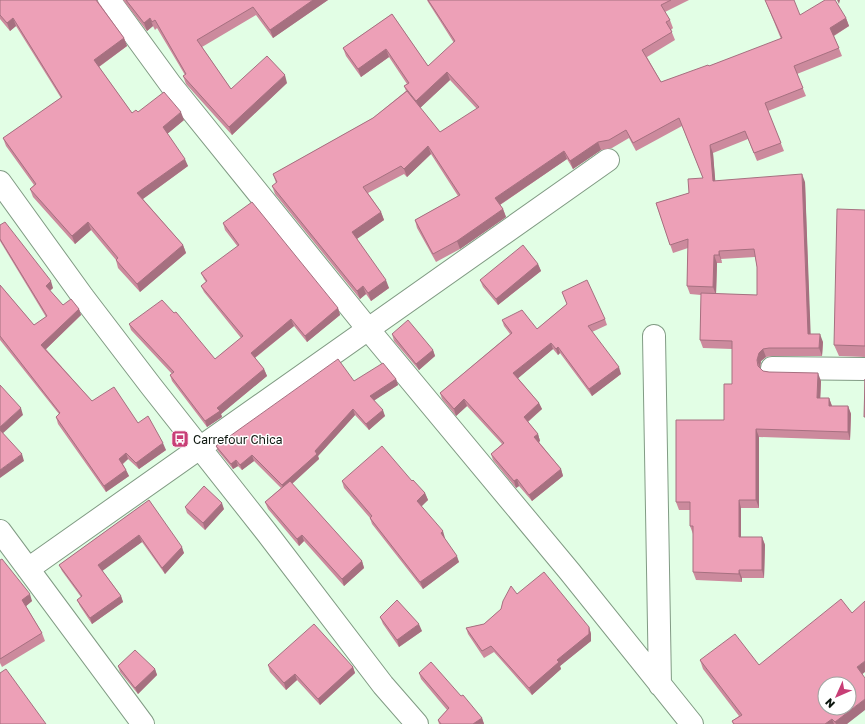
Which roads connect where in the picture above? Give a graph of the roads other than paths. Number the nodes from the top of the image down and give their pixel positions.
1 (109, 0) edge
2 (608, 160) dead end
3 (0, 182) edge
4 (368, 328) junction
5 (654, 336) dead end
6 (772, 368) dead end
7 (865, 369) edge
8 (199, 448) junction
9 (0, 531) edge
10 (28, 569) junction
11 (660, 684) junction
12 (143, 724) edge
13 (417, 724) edge
14 (692, 724) edge

1 - 4 street
2 - 4 street
3 - 8 street
4 - 8 street
4 - 11 street
5 - 11 street
6 - 7 street
8 - 10 street
8 - 13 street
9 - 10 street
10 - 12 street
11 - 14 street

